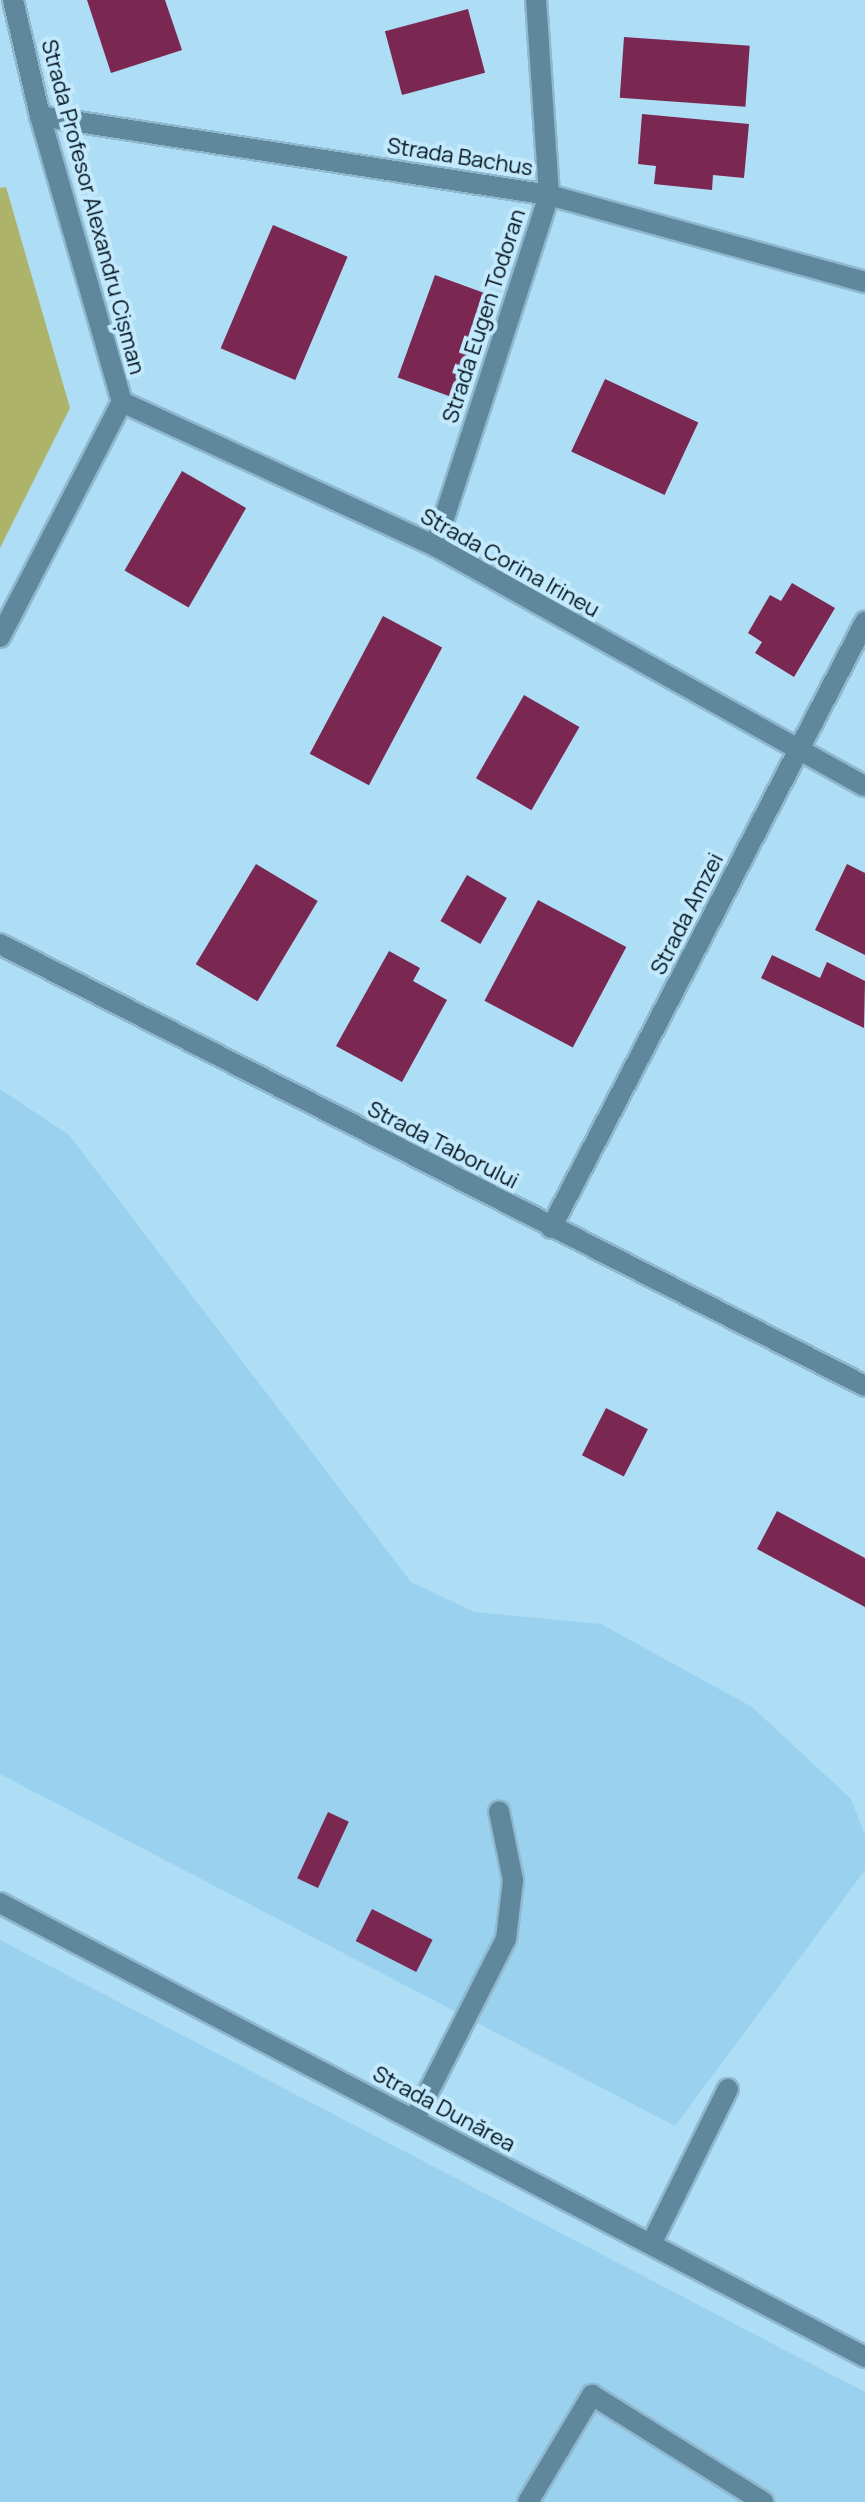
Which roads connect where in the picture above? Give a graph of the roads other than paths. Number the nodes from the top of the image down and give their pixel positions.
1 (13, 0) edge
2 (536, 0) edge
3 (40, 116) junction
4 (549, 195) junction
5 (865, 282) edge
6 (122, 402) junction
7 (435, 546) junction
8 (865, 622) edge
9 (0, 637) edge
10 (799, 752) junction
11 (865, 786) edge
12 (0, 944) edge
13 (551, 1228) junction
14 (865, 1386) edge
15 (499, 1811) dead end
16 (0, 1903) edge
17 (728, 2089) dead end
18 (414, 2120) junction
19 (651, 2244) junction
20 (865, 2357) edge
21 (528, 2502) edge
22 (763, 2502) edge

1 - 3 street, Strada Profesor Alexandru Cișman
2 - 4 street, Strada Eugen Todoran
3 - 4 street, Strada Bachus
3 - 6 street, Strada Profesor Alexandru Cișman
4 - 5 street, Strada Bachus
4 - 7 street, Strada Eugen Todoran
6 - 7 street, Strada Corina Irineu
6 - 9 street, Strada Profesor Alexandru Cișman
7 - 10 street, Strada Corina Irineu
8 - 10 street, Strada Amzei
10 - 11 street, Strada Corina Irineu
10 - 13 street, Strada Amzei
12 - 13 street, Strada Taborului
13 - 14 street, Strada Taborului
15 - 18 street
16 - 18 street, Strada Dunărea
17 - 19 street
18 - 19 street, Strada Dunărea
19 - 20 street, Strada Dunărea
21 - 22 street

